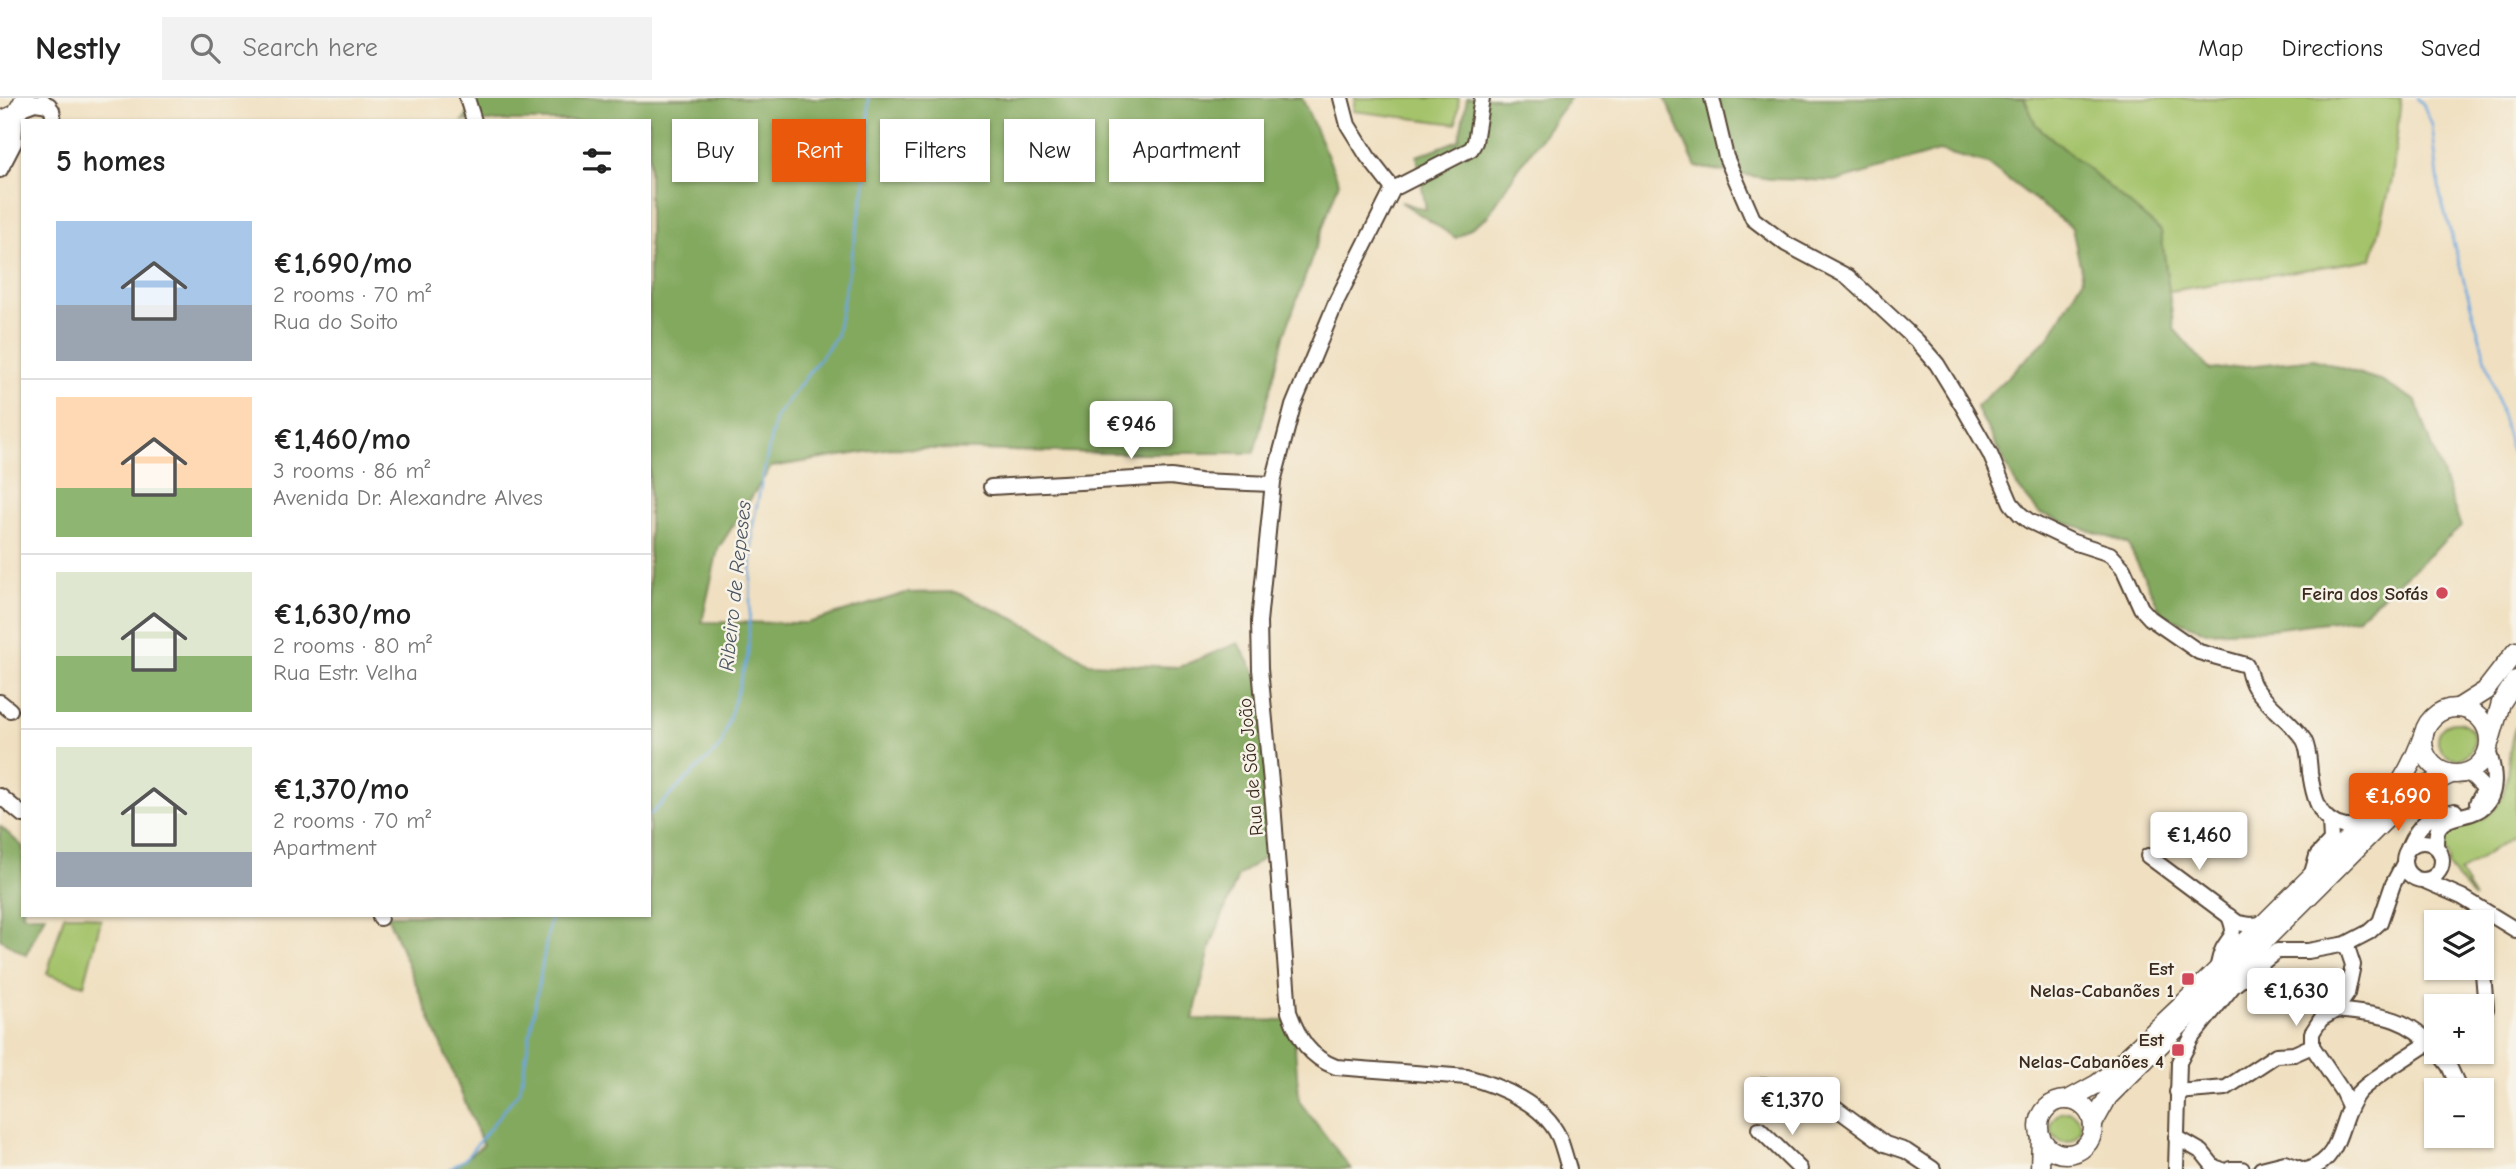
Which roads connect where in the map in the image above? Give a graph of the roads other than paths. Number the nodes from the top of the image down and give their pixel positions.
1 (467, 98) edge
2 (1341, 98) edge
3 (1482, 98) edge
4 (1712, 98) edge
5 (44, 102) edge
6 (12, 113) edge
7 (53, 119) edge
8 (473, 119) edge
9 (3, 166) edge
10 (1393, 188) junction
11 (1272, 484) junction
12 (991, 487) dead end
13 (2516, 651) edge
14 (2516, 680) edge
15 (2458, 708) junction
16 (2424, 733) junction
17 (2489, 746) junction
18 (2460, 773) junction
19 (0, 796) edge
20 (21, 813) edge
21 (2330, 821) junction
22 (2360, 827) junction
23 (2435, 846) junction
24 (2408, 848) junction
25 (2148, 856) dead end
26 (2442, 864) junction
27 (2403, 865) junction
28 (2311, 876) junction
29 (2423, 880) junction
30 (2462, 897) junction
31 (2474, 910) edge
32 (2229, 916) junction
33 (2494, 921) edge
34 (2270, 926) junction
35 (2516, 930) edge
36 (2346, 944) junction
37 (2256, 950) junction
38 (2277, 951) junction
39 (2217, 970) junction
40 (2336, 1010) junction
41 (2424, 1039) edge
42 (2312, 1046) junction
43 (2424, 1054) edge
44 (2449, 1066) edge
45 (2454, 1078) edge
46 (1764, 1085) dead end
47 (2177, 1092) junction
48 (2068, 1100) junction
49 (2348, 1107) junction
50 (2093, 1124) junction
51 (1759, 1129) dead end
52 (2176, 1137) junction
53 (2041, 1138) junction
54 (2077, 1152) junction
55 (1569, 1169) edge
56 (1800, 1169) edge
57 (1933, 1169) edge
58 (2040, 1169) edge
59 (2066, 1169) edge
60 (2176, 1169) edge
61 (2220, 1169) edge
62 (2230, 1169) edge
63 (2242, 1169) edge
64 (2261, 1169) edge
65 (2301, 1169) edge
66 (2309, 1169) edge

1 - 8 street
2 - 10 street
3 - 10 street
4 - 21 street
5 - 6 street
5 - 7 street
6 - 9 street
10 - 11 street, Rua de São João
11 - 12 street
11 - 55 street, Rua de São João
13 - 15 main road
14 - 17 main road
15 - 16 main road
15 - 17 main road
16 - 18 main road
16 - 22 main road
17 - 18 main road
17 - 23 street
18 - 24 street
18 - 34 main road
19 - 20 street
21 - 22 street
21 - 28 street
22 - 28 main road
23 - 24 street
23 - 26 street
24 - 27 street
25 - 32 street
26 - 29 street
26 - 30 street
27 - 29 street
27 - 36 street
28 - 34 main road
29 - 30 street
30 - 31 street
32 - 34 street
32 - 39 street
33 - 35 street
34 - 37 main road
34 - 38 street
34 - 39 main road
36 - 38 street
36 - 40 street
37 - 38 street
37 - 50 main road
38 - 47 street
39 - 48 main road
40 - 41 street
40 - 42 street
42 - 47 street
42 - 49 street
43 - 49 street
44 - 45 street
46 - 57 street
47 - 52 street
48 - 50 main road
48 - 53 main road
49 - 66 street
50 - 54 main road
51 - 56 street
52 - 60 street
52 - 61 street
53 - 54 main road
53 - 58 main road
54 - 59 main road
62 - 63 street
64 - 65 street

